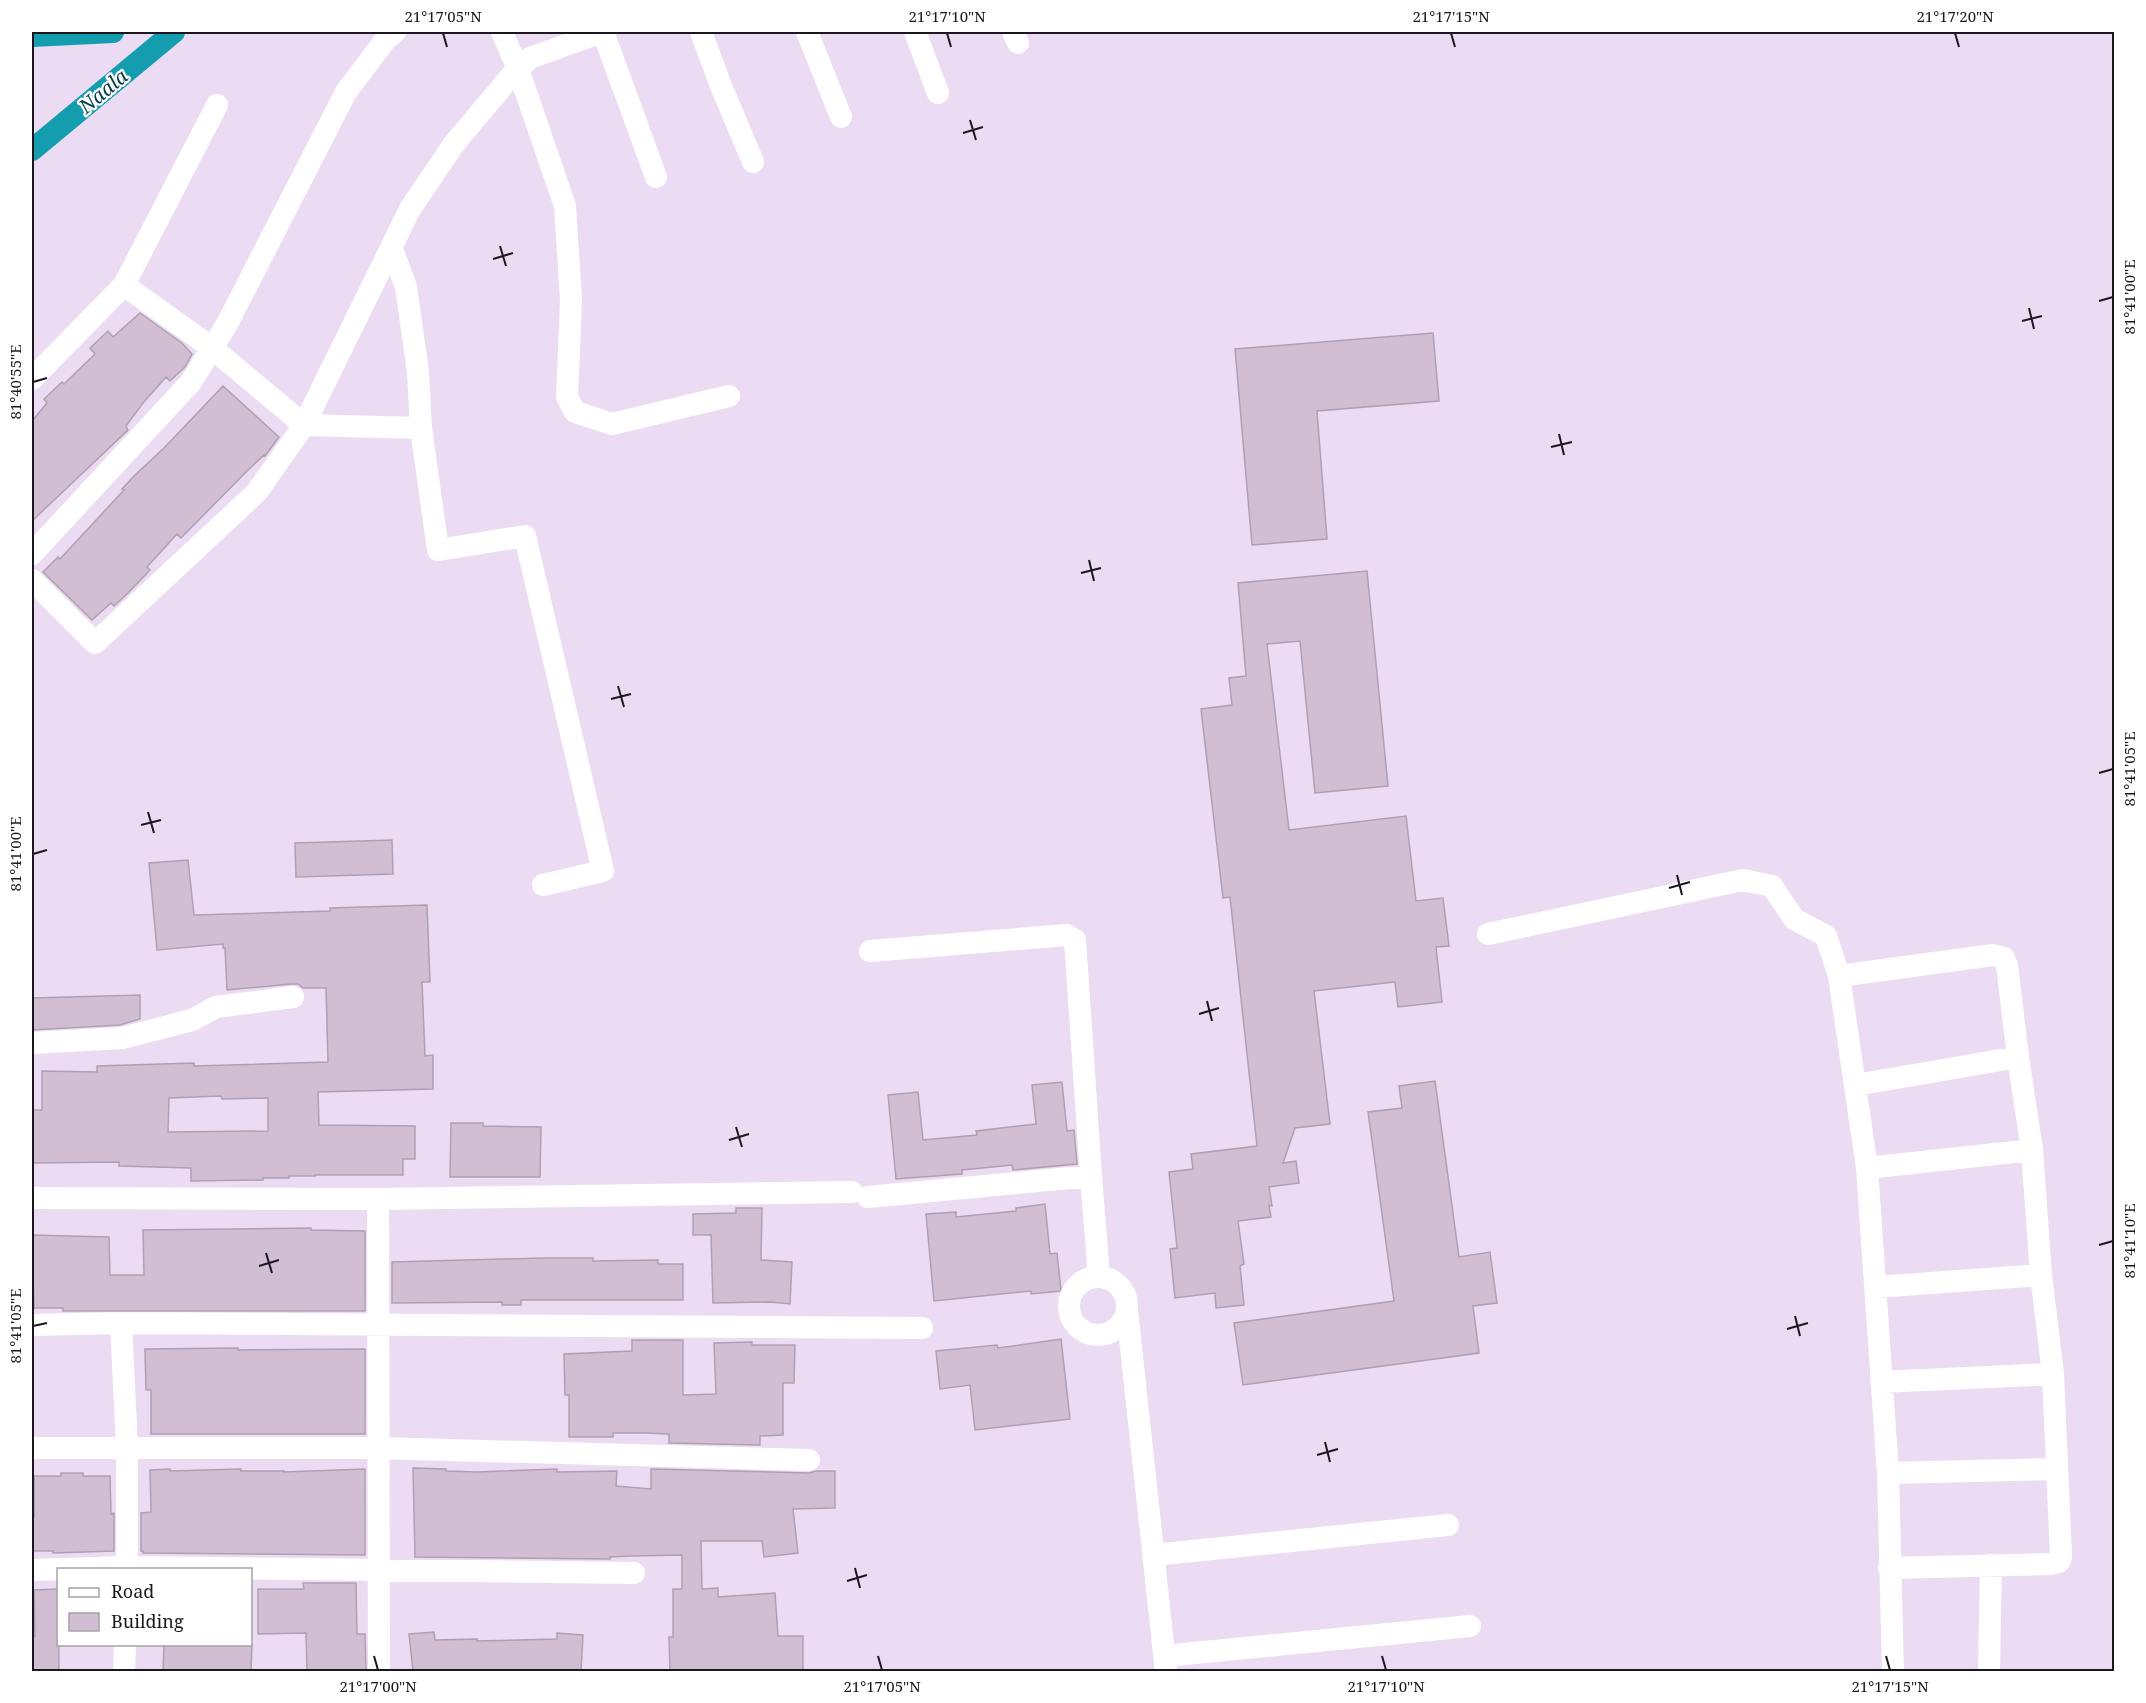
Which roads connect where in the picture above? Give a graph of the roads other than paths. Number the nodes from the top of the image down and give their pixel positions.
1 (395, 32) edge
2 (502, 32) edge
3 (603, 32) edge
4 (701, 32) edge
5 (807, 32) edge
6 (915, 32) edge
7 (518, 69) junction
8 (938, 93) dead end
9 (217, 105) dead end
10 (841, 117) dead end
11 (753, 162) dead end
12 (656, 177) dead end
13 (392, 249) junction
14 (124, 285) junction
15 (212, 348) junction
16 (32, 379) edge
17 (729, 396) dead end
18 (304, 425) junction
19 (421, 428) junction
20 (34, 545) edge
21 (32, 580) edge
22 (543, 885) dead end
23 (1488, 934) dead end
24 (870, 951) dead end
25 (1839, 976) junction
26 (293, 998) dead end
27 (32, 1043) edge
28 (2018, 1057) junction
29 (1856, 1085) junction
30 (2032, 1150) junction
31 (1867, 1168) junction
32 (1091, 1176) junction
33 (32, 1198) edge
34 (378, 1199) junction
35 (2041, 1275) junction
36 (1099, 1277) junction
37 (1876, 1287) junction
38 (1127, 1310) junction
39 (122, 1323) junction
40 (32, 1325) edge
41 (379, 1325) junction
42 (922, 1328) dead end
43 (2053, 1374) junction
44 (1881, 1382) junction
45 (127, 1447) junction
46 (32, 1448) edge
47 (379, 1448) junction
48 (809, 1460) dead end
49 (2057, 1469) junction
50 (1888, 1473) junction
51 (1448, 1525) dead end
52 (1153, 1555) junction
53 (1991, 1565) junction
54 (127, 1568) edge
55 (1889, 1568) junction
56 (32, 1569) edge
57 (57, 1569) edge
58 (252, 1569) edge
59 (378, 1570) junction
60 (634, 1574) dead end
61 (1470, 1626) dead end
62 (125, 1646) edge
63 (1165, 1664) edge
64 (124, 1671) edge
65 (379, 1671) edge
66 (1893, 1671) edge
67 (1989, 1671) edge

1 - 15 street
2 - 7 street
3 - 7 street
3 - 12 street
4 - 11 street
5 - 10 street
6 - 8 street
7 - 13 street
7 - 17 street
9 - 14 street
13 - 18 street
13 - 19 street
14 - 15 street
14 - 16 street
15 - 18 street
15 - 20 street
18 - 19 street
18 - 21 street
19 - 22 street
23 - 25 street
24 - 32 street
25 - 28 street
25 - 29 street
26 - 27 street
28 - 29 street
28 - 30 street
29 - 31 street
30 - 31 street
30 - 35 street
31 - 37 street
32 - 34 street
32 - 36 street
33 - 34 street
34 - 41 street
35 - 37 street
35 - 43 street
36 - 38 street
36 - 38 street
37 - 44 street
38 - 52 street
39 - 40 street
39 - 41 street
39 - 45 street
41 - 42 street
41 - 47 street
43 - 44 street
43 - 49 street
44 - 50 street
45 - 46 street
45 - 47 street
45 - 54 street
47 - 48 street
47 - 59 street
49 - 50 street
49 - 53 street
50 - 55 street
51 - 52 street
52 - 63 street
53 - 55 street
53 - 67 street
55 - 66 street
56 - 57 street
58 - 59 street
59 - 60 street
59 - 65 street
61 - 63 street
62 - 64 street

